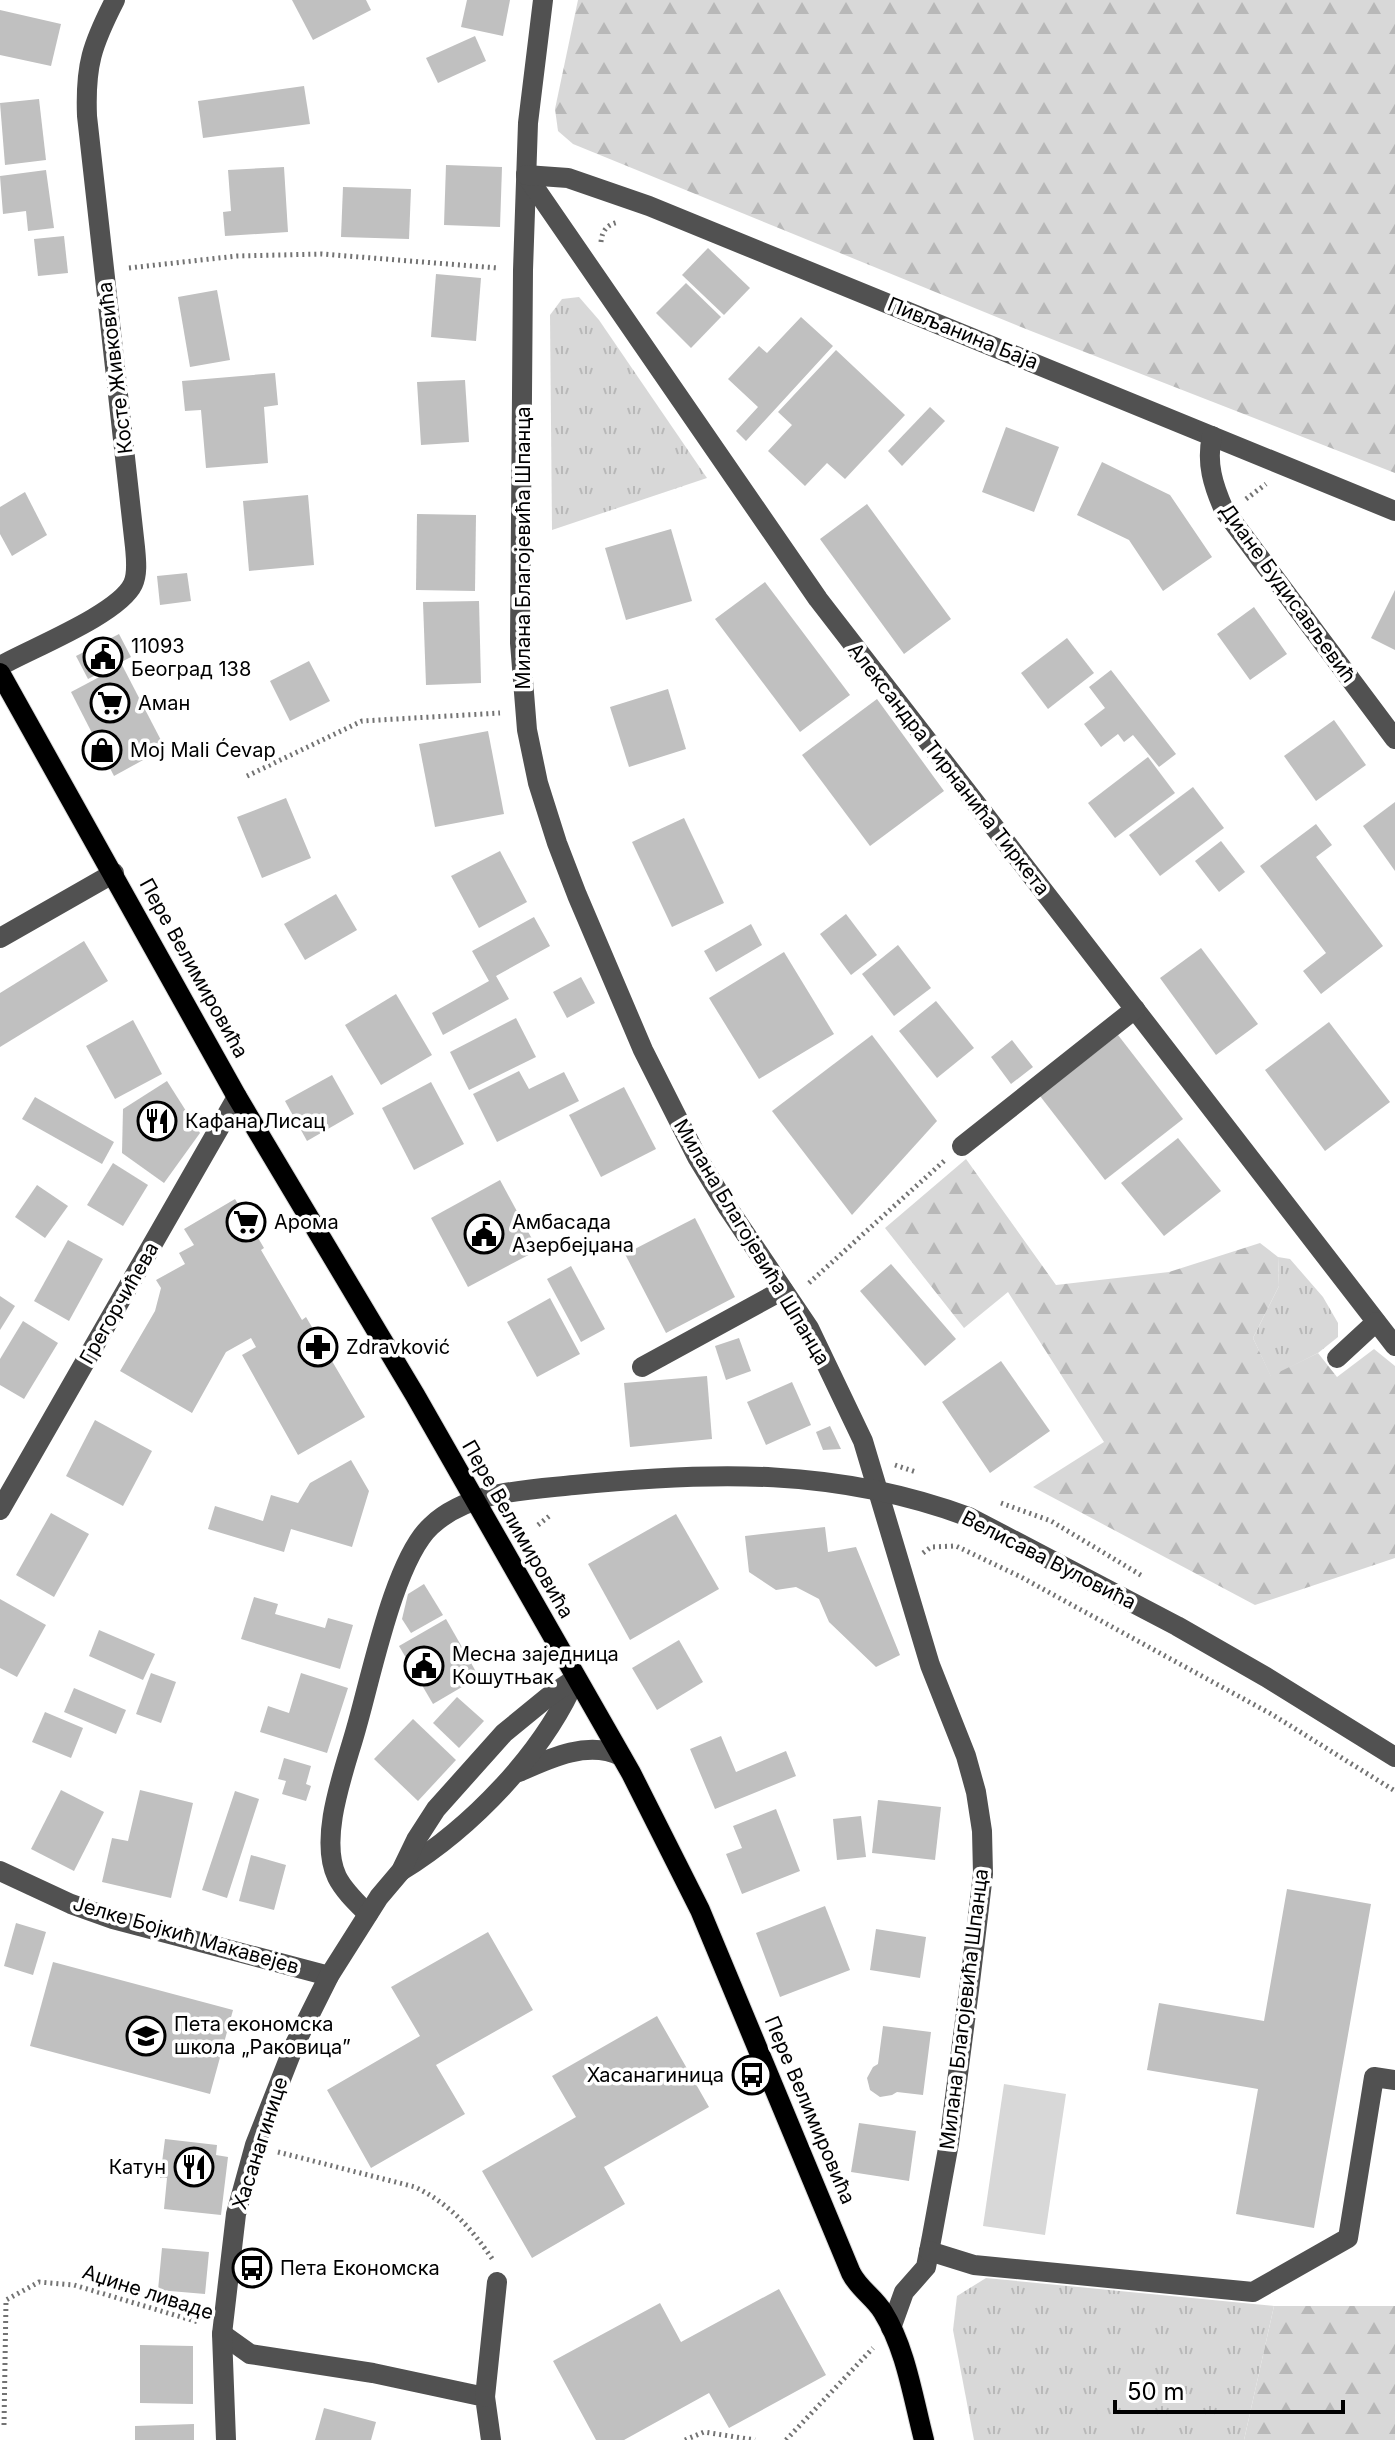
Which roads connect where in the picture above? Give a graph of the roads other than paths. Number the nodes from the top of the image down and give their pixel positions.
1 (115, 0) edge
2 (543, 0) edge
3 (526, 175) junction
4 (1212, 436) junction
5 (1395, 511) edge
6 (0, 666) edge
7 (0, 673) edge
8 (1395, 739) edge
9 (114, 873) junction
10 (0, 938) edge
11 (1135, 1009) junction
12 (237, 1097) junction
13 (962, 1146) road end
14 (787, 1295) junction
15 (1376, 1322) junction
16 (1395, 1346) edge
17 (1337, 1358) dead end
18 (642, 1367) dead end
19 (880, 1492) junction
20 (475, 1500) junction
21 (0, 1510) edge
22 (576, 1678) junction
23 (621, 1756) junction
24 (1395, 1757) edge
25 (515, 1773) junction
26 (0, 1871) edge
27 (401, 1871) junction
28 (368, 1914) junction
29 (329, 1976) junction
30 (1395, 2080) edge
31 (929, 2251) junction
32 (497, 2282) road end
33 (891, 2328) junction
34 (222, 2334) junction
35 (485, 2397) junction
36 (226, 2440) edge
37 (491, 2440) edge
38 (924, 2440) edge

1 - 6 street, Косте Живковића
2 - 3 street, Милана Благојевића Шпанца
3 - 4 street, Пивљанина Баја
3 - 11 street, Александра Тирнанића Тиркета
3 - 14 street, Милана Благојевића Шпанца
4 - 5 street, Пивљанина Баја
4 - 8 street, Диане Будисављевић
7 - 9 main road, Пере Велимировића
9 - 10 street
9 - 12 main road, Пере Велимировића
11 - 13 street
11 - 15 street, Александра Тирнанића Тиркета
12 - 20 main road, Пере Велимировића
12 - 21 street, Грегорчићева
14 - 18 street
14 - 19 street, Милана Благојевића Шпанца
15 - 16 street, Александра Тирнанића Тиркета
15 - 17 street
19 - 20 street, Велисава Вуловића
19 - 24 street, Велисава Вуловића
19 - 31 street, Милана Благојевића Шпанца
20 - 22 main road, Пере Велимировића
20 - 28 street
22 - 23 main road, Пере Велимировића
22 - 25 street, Хасанагинице
22 - 27 street, Хасанагинице
23 - 25 street, Хасанагинице
23 - 33 main road, Пере Велимировића
25 - 27 street, Хасанагинице
26 - 29 street, Јелке Бојкић Макавејев
27 - 28 street, Хасанагинице
28 - 29 street, Хасанагинице
29 - 34 street, Хасанагинице
30 - 31 street
31 - 33 street, Милана Благојевића Шпанца
32 - 35 street
33 - 38 main road, Пере Велимировића
34 - 35 street
34 - 36 street, Хасанагинице
35 - 37 street

